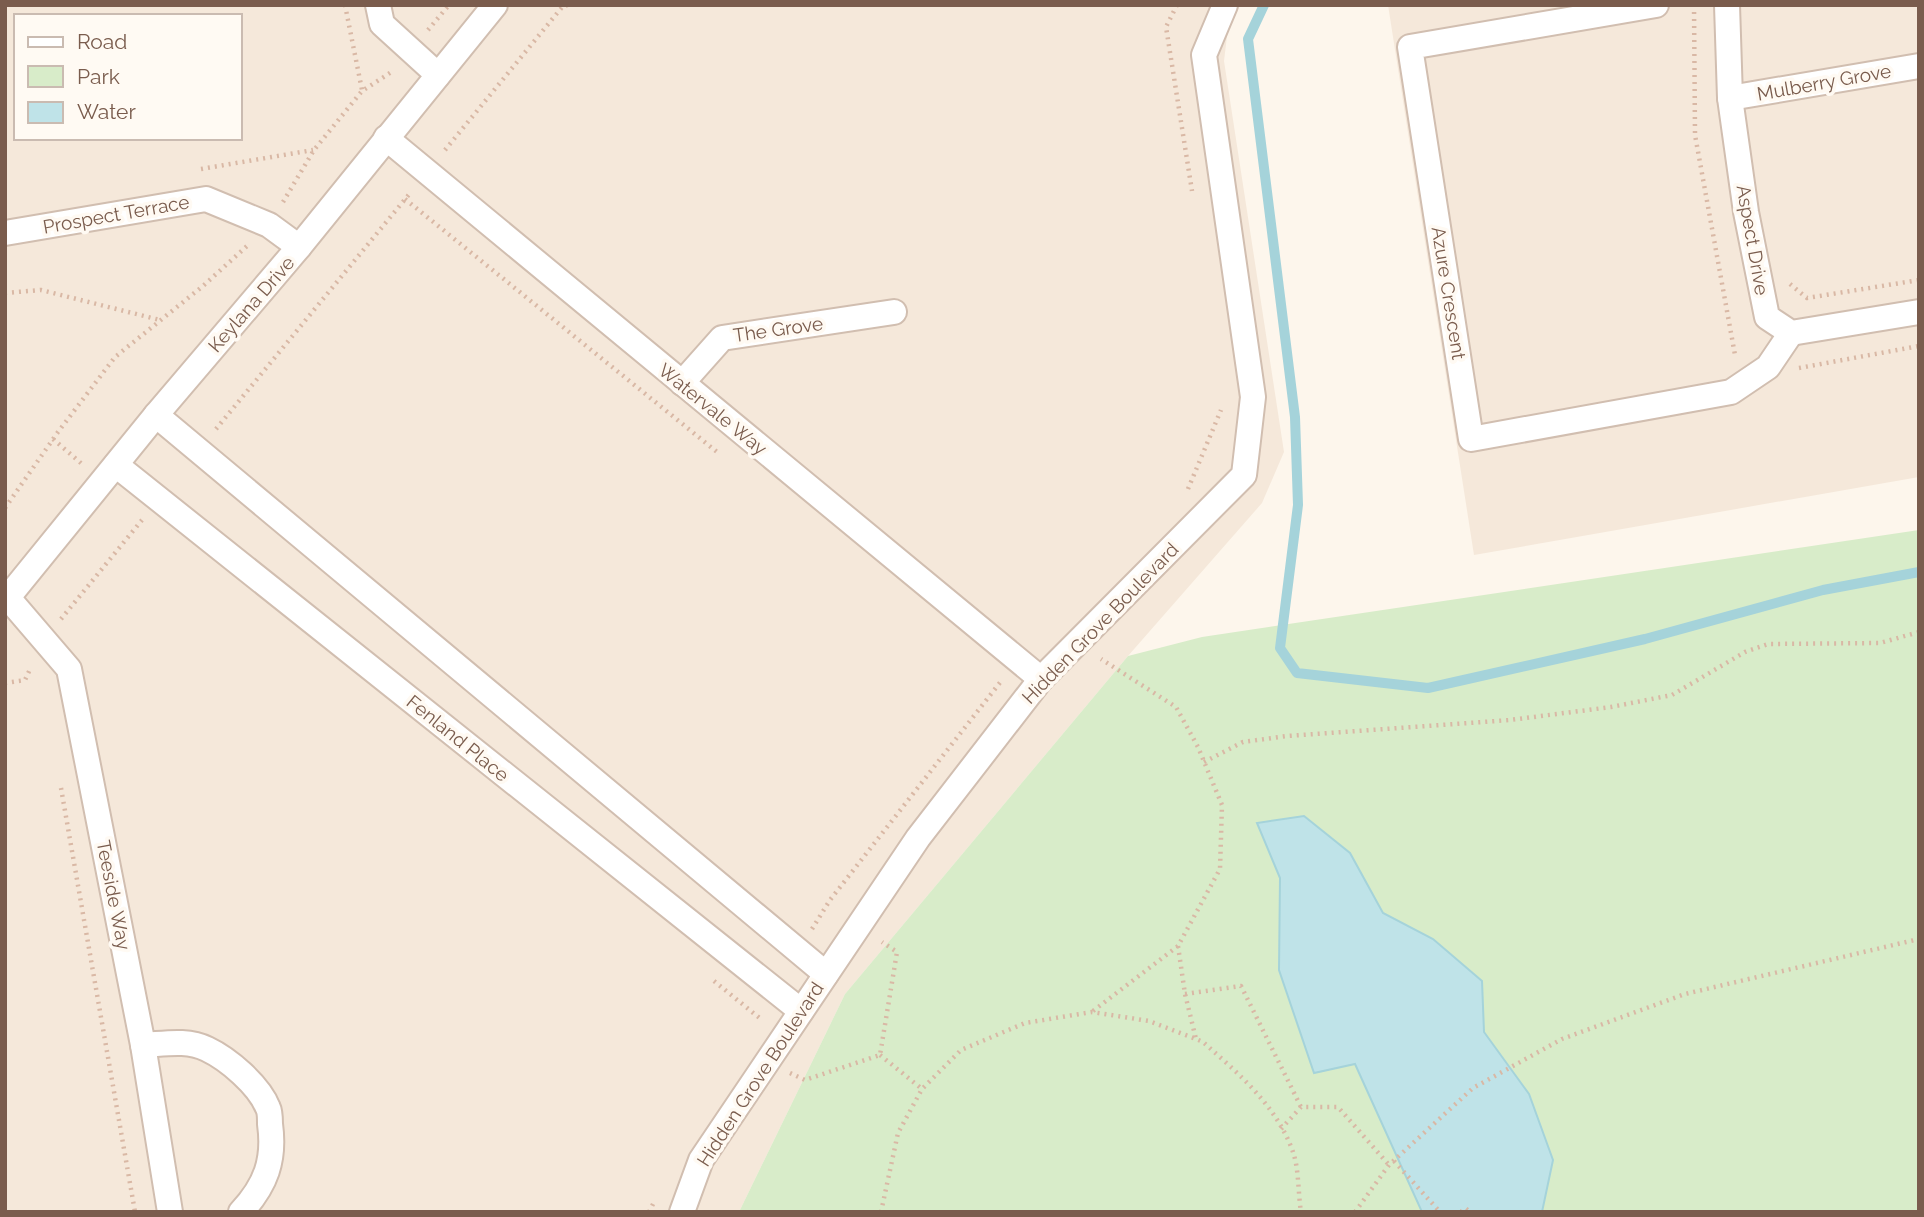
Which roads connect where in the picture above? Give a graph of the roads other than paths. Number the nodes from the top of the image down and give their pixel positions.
1 (378, 5) edge
2 (495, 5) edge
3 (1225, 5) edge
4 (1656, 5) edge
5 (1727, 5) edge
6 (1919, 66) edge
7 (438, 75) junction
8 (1730, 97) junction
9 (386, 138) junction
10 (5, 233) edge
11 (299, 247) junction
12 (894, 312) dead end
13 (1919, 312) edge
14 (1791, 333) junction
15 (682, 383) junction
16 (156, 415) junction
17 (116, 465) junction
18 (7, 600) edge
19 (1041, 679) junction
20 (826, 974) junction
21 (801, 1011) junction
22 (143, 1045) junction
23 (170, 1212) edge
24 (241, 1212) edge
25 (682, 1212) edge

1 - 7 street
2 - 7 street, Keylana Drive
3 - 19 street, Hidden Grove Boulevard
4 - 14 street, Azure Crescent
5 - 8 street, Aspect Drive
6 - 8 street, Mulberry Grove
7 - 9 street, Keylana Drive
8 - 14 street, Aspect Drive
9 - 11 street, Keylana Drive
9 - 15 street, Watervale Way
10 - 11 street, Prospect Terrace
11 - 16 street, Keylana Drive
12 - 15 street, The Grove
13 - 14 street
15 - 19 street, Watervale Way
16 - 17 street, Keylana Drive
16 - 20 street
17 - 18 street, Keylana Drive
17 - 21 street, Fenland Place
18 - 22 street, Teeside Way
19 - 20 street, Hidden Grove Boulevard
20 - 21 street, Hidden Grove Boulevard
21 - 25 street, Hidden Grove Boulevard
22 - 23 street, Teeside Way
22 - 24 street

